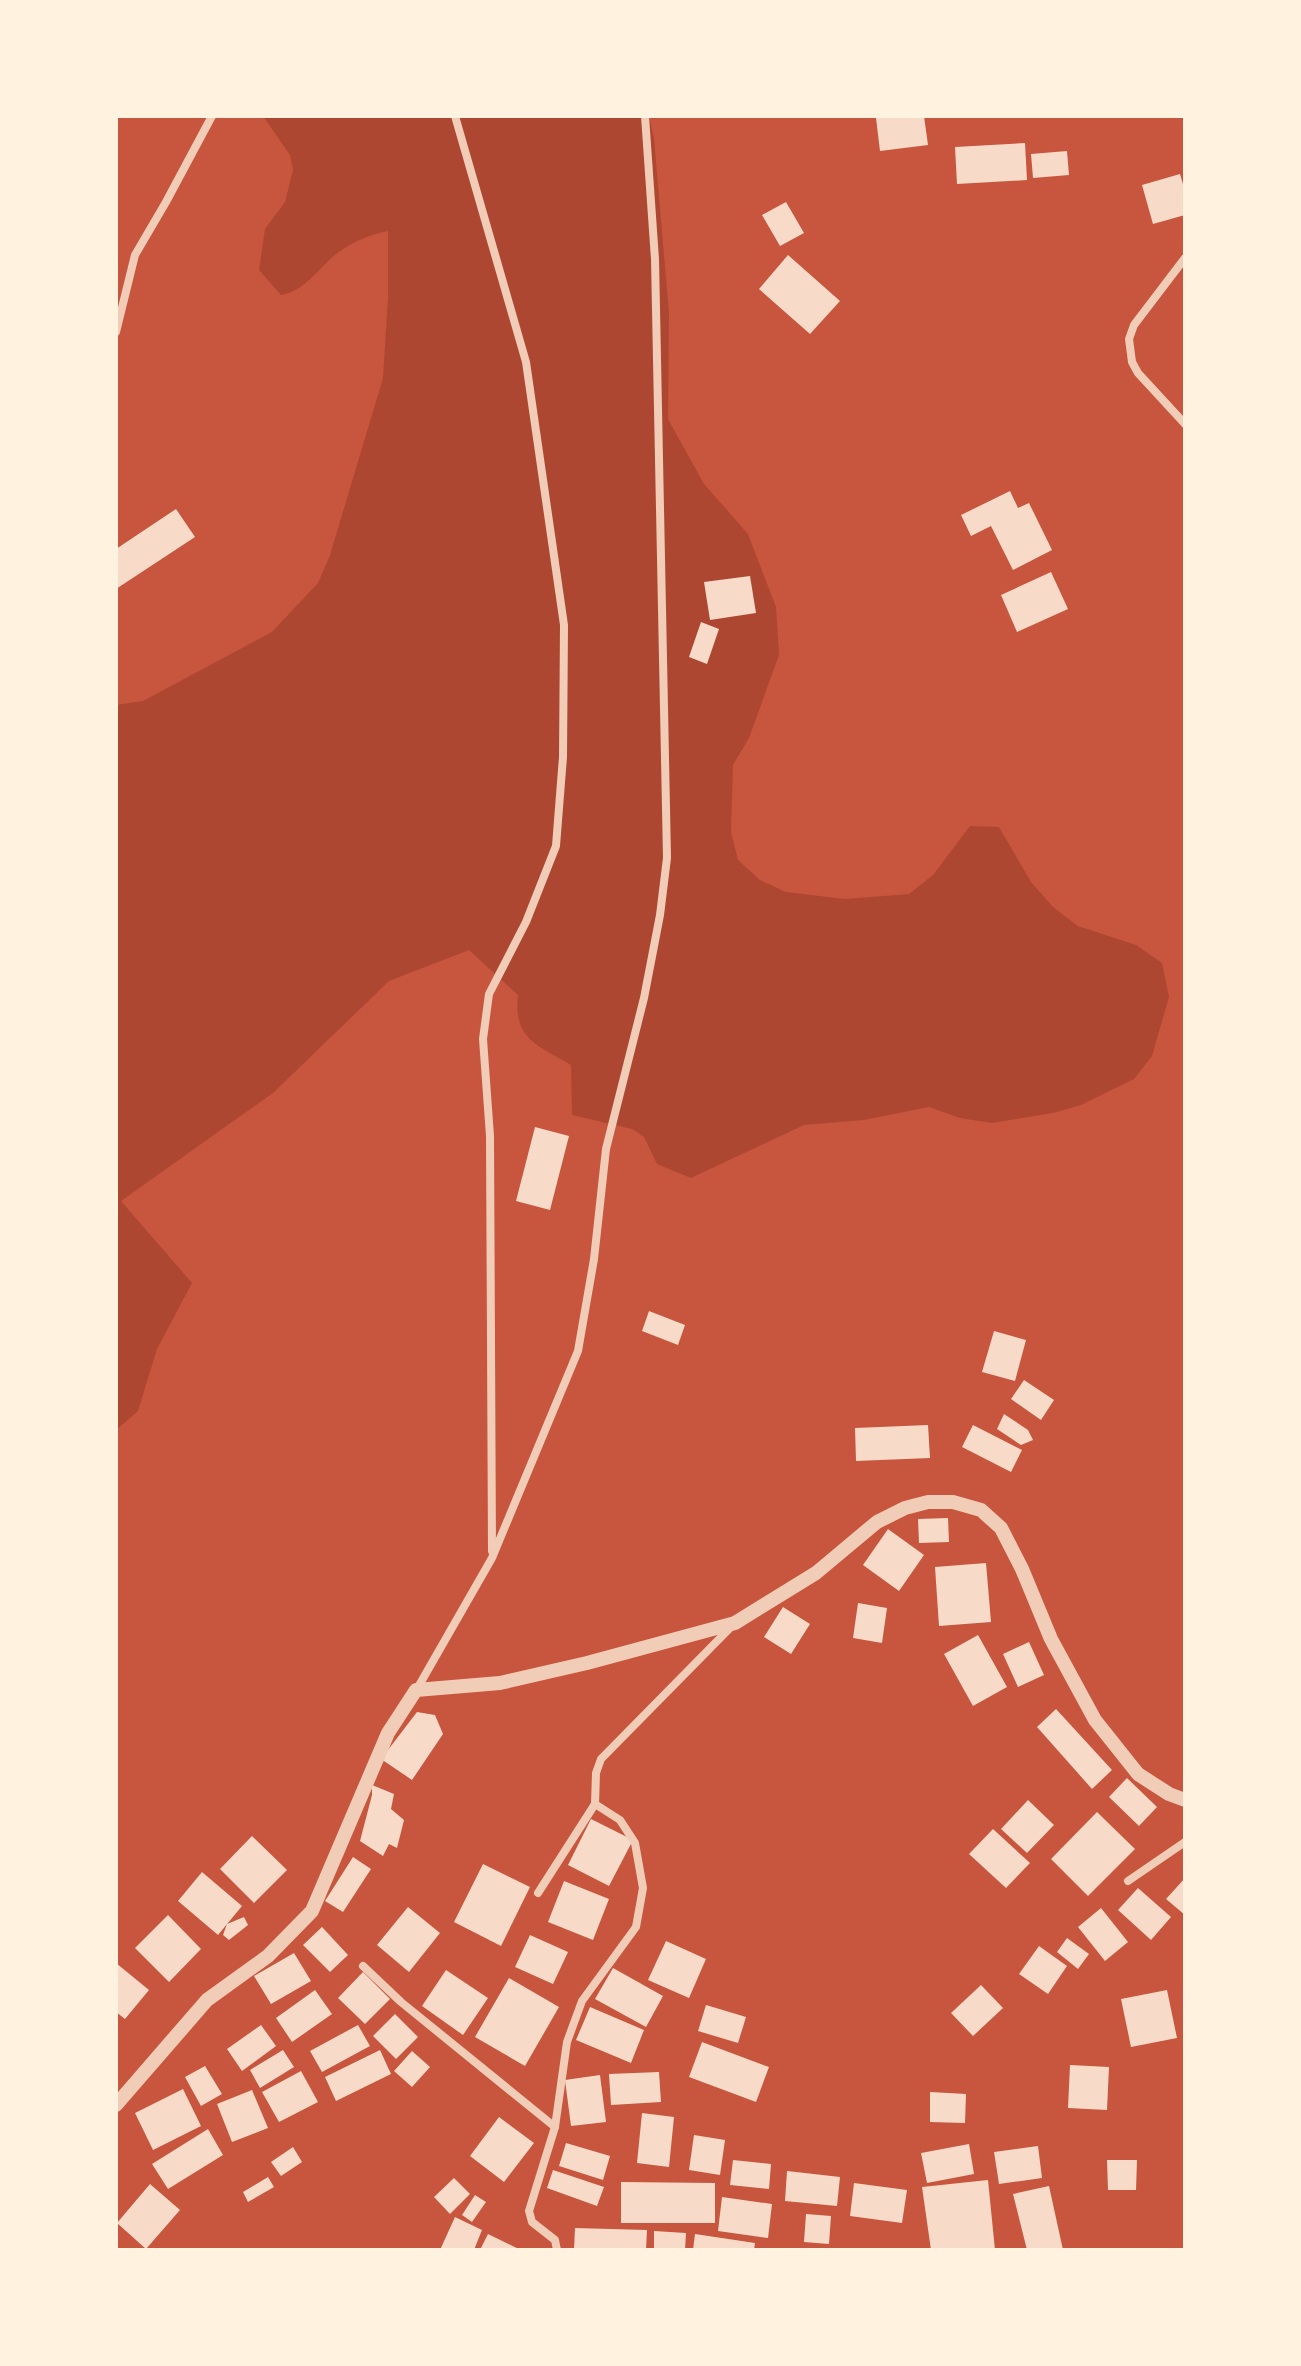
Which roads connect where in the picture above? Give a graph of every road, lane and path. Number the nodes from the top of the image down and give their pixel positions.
1 (212, 116) edge
2 (455, 116) edge
3 (645, 116) edge
4 (1185, 258) edge
5 (116, 332) edge
6 (1185, 424) edge
7 (492, 1558) junction
8 (735, 1623) junction
9 (416, 1690) junction
10 (1185, 1800) edge
11 (595, 1804) junction
12 (1185, 1842) edge
13 (1128, 1881) dead end
14 (538, 1893) dead end
15 (363, 1966) dead end
16 (116, 2105) edge
17 (555, 2127) junction
18 (557, 2250) edge

1 - 5 street
2 - 7 street
3 - 7 street
4 - 6 street
7 - 9 street
8 - 9 street
8 - 10 street
8 - 11 street
9 - 16 street
11 - 14 street
11 - 17 street
12 - 13 street
15 - 17 street
17 - 18 street

